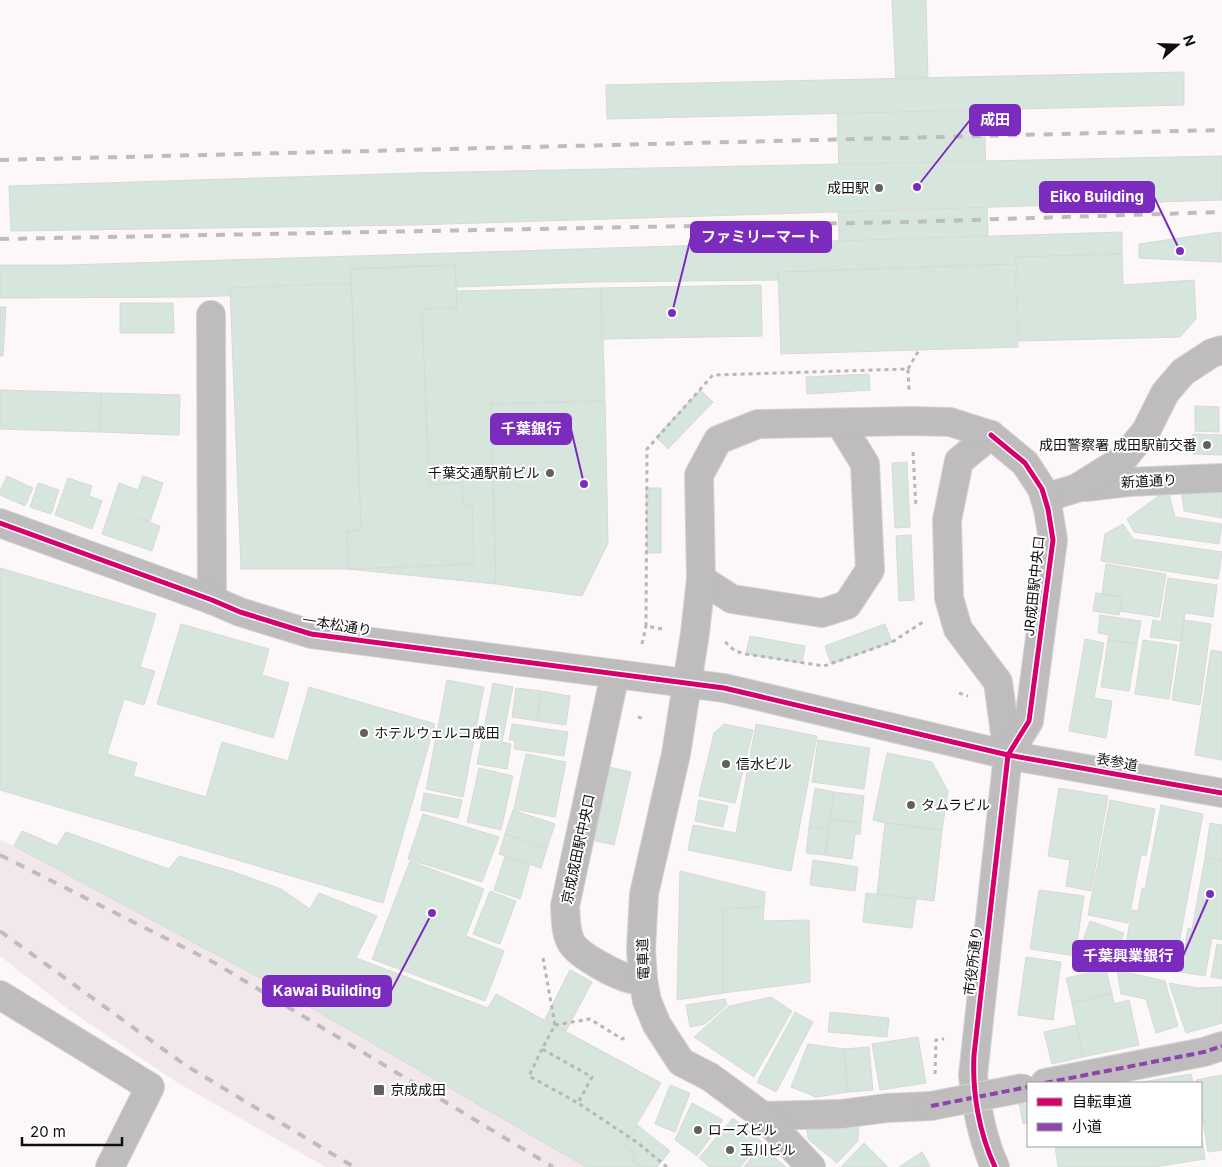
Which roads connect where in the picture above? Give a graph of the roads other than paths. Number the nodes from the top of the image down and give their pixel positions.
1 (211, 315) dead end
2 (1222, 350) edge
3 (840, 423) junction
4 (991, 435) junction
5 (1222, 478) edge
6 (1077, 488) junction
7 (1045, 498) junction
8 (0, 522) edge
9 (701, 579) junction
10 (212, 600) junction
11 (615, 674) junction
12 (687, 682) junction
13 (1008, 755) junction
14 (1222, 793) edge
15 (643, 980) junction
16 (0, 995) edge
17 (1222, 1046) edge
18 (1052, 1082) edge
19 (1027, 1087) edge
20 (763, 1116) junction
21 (110, 1167) edge
22 (811, 1167) edge
23 (996, 1167) edge

1 - 10 street
2 - 6 street
3 - 4 street, JR成田駅中央口
3 - 9 street, JR成田駅中央口
3 - 9 street
4 - 7 street, JR成田駅中央口
4 - 13 street
5 - 6 street, 新道通り
6 - 7 street
7 - 13 street, JR成田駅中央口
8 - 10 street, 一本松通り
9 - 12 street, JR成田駅中央口
10 - 11 street, 一本松通り
11 - 12 street, 一本松通り
11 - 15 street, 京成成田駅中央口
12 - 13 street, 表参道
12 - 15 street, 電車道
13 - 14 street, 表参道
13 - 23 street, 市役所通り
15 - 20 street, 電車道
16 - 21 street
17 - 18 street
19 - 20 street, bridge
20 - 22 street, 電車道

